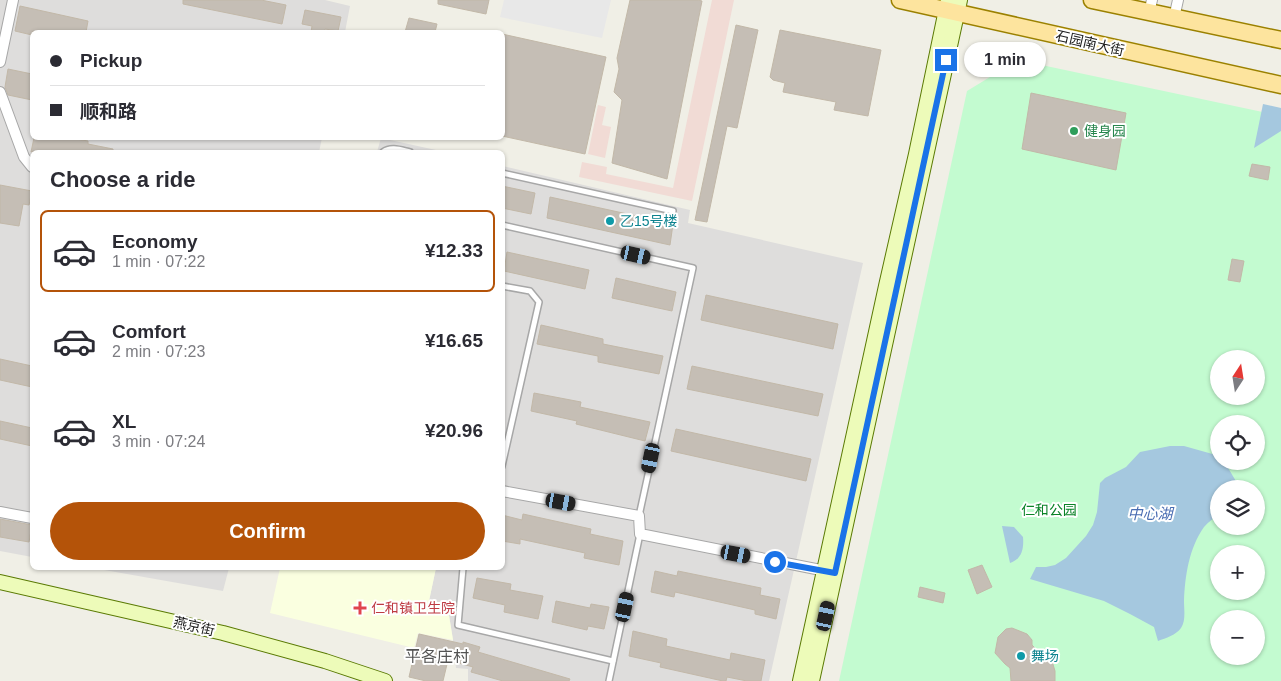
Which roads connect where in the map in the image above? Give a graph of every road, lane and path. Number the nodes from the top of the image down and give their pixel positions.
1 (13, 0) edge
2 (900, 0) edge
3 (1092, 0) edge
4 (1178, 0) edge
5 (952, 6) edge
6 (1151, 6) edge
7 (1174, 18) junction
8 (1281, 40) edge
9 (0, 62) edge
10 (1281, 85) edge
11 (0, 92) edge
12 (386, 150) edge
13 (400, 150) edge
14 (30, 164) edge
15 (505, 174) edge
16 (673, 212) dead end
17 (505, 226) edge
18 (505, 287) edge
19 (505, 453) edge
20 (505, 492) edge
21 (0, 512) edge
22 (639, 516) junction
23 (30, 518) edge
24 (640, 534) junction
25 (464, 570) edge
26 (830, 572) junction
27 (0, 582) edge
28 (614, 661) junction
29 (384, 681) edge
30 (609, 681) edge
31 (800, 681) edge
32 (812, 681) edge

1 - 9 street
2 - 5 main road, 石园南大街
3 - 6 main road
4 - 7 street
5 - 10 main road, 石园南大街
5 - 26 main road
6 - 7 main road
7 - 8 main road
11 - 14 street
12 - 13 lane
15 - 16 lane
17 - 22 lane
18 - 19 lane
20 - 22 street
21 - 23 street
22 - 24 street
24 - 26 street
24 - 28 lane
25 - 28 lane
26 - 31 main road
26 - 32 main road
27 - 29 main road, 燕京街
28 - 30 lane

